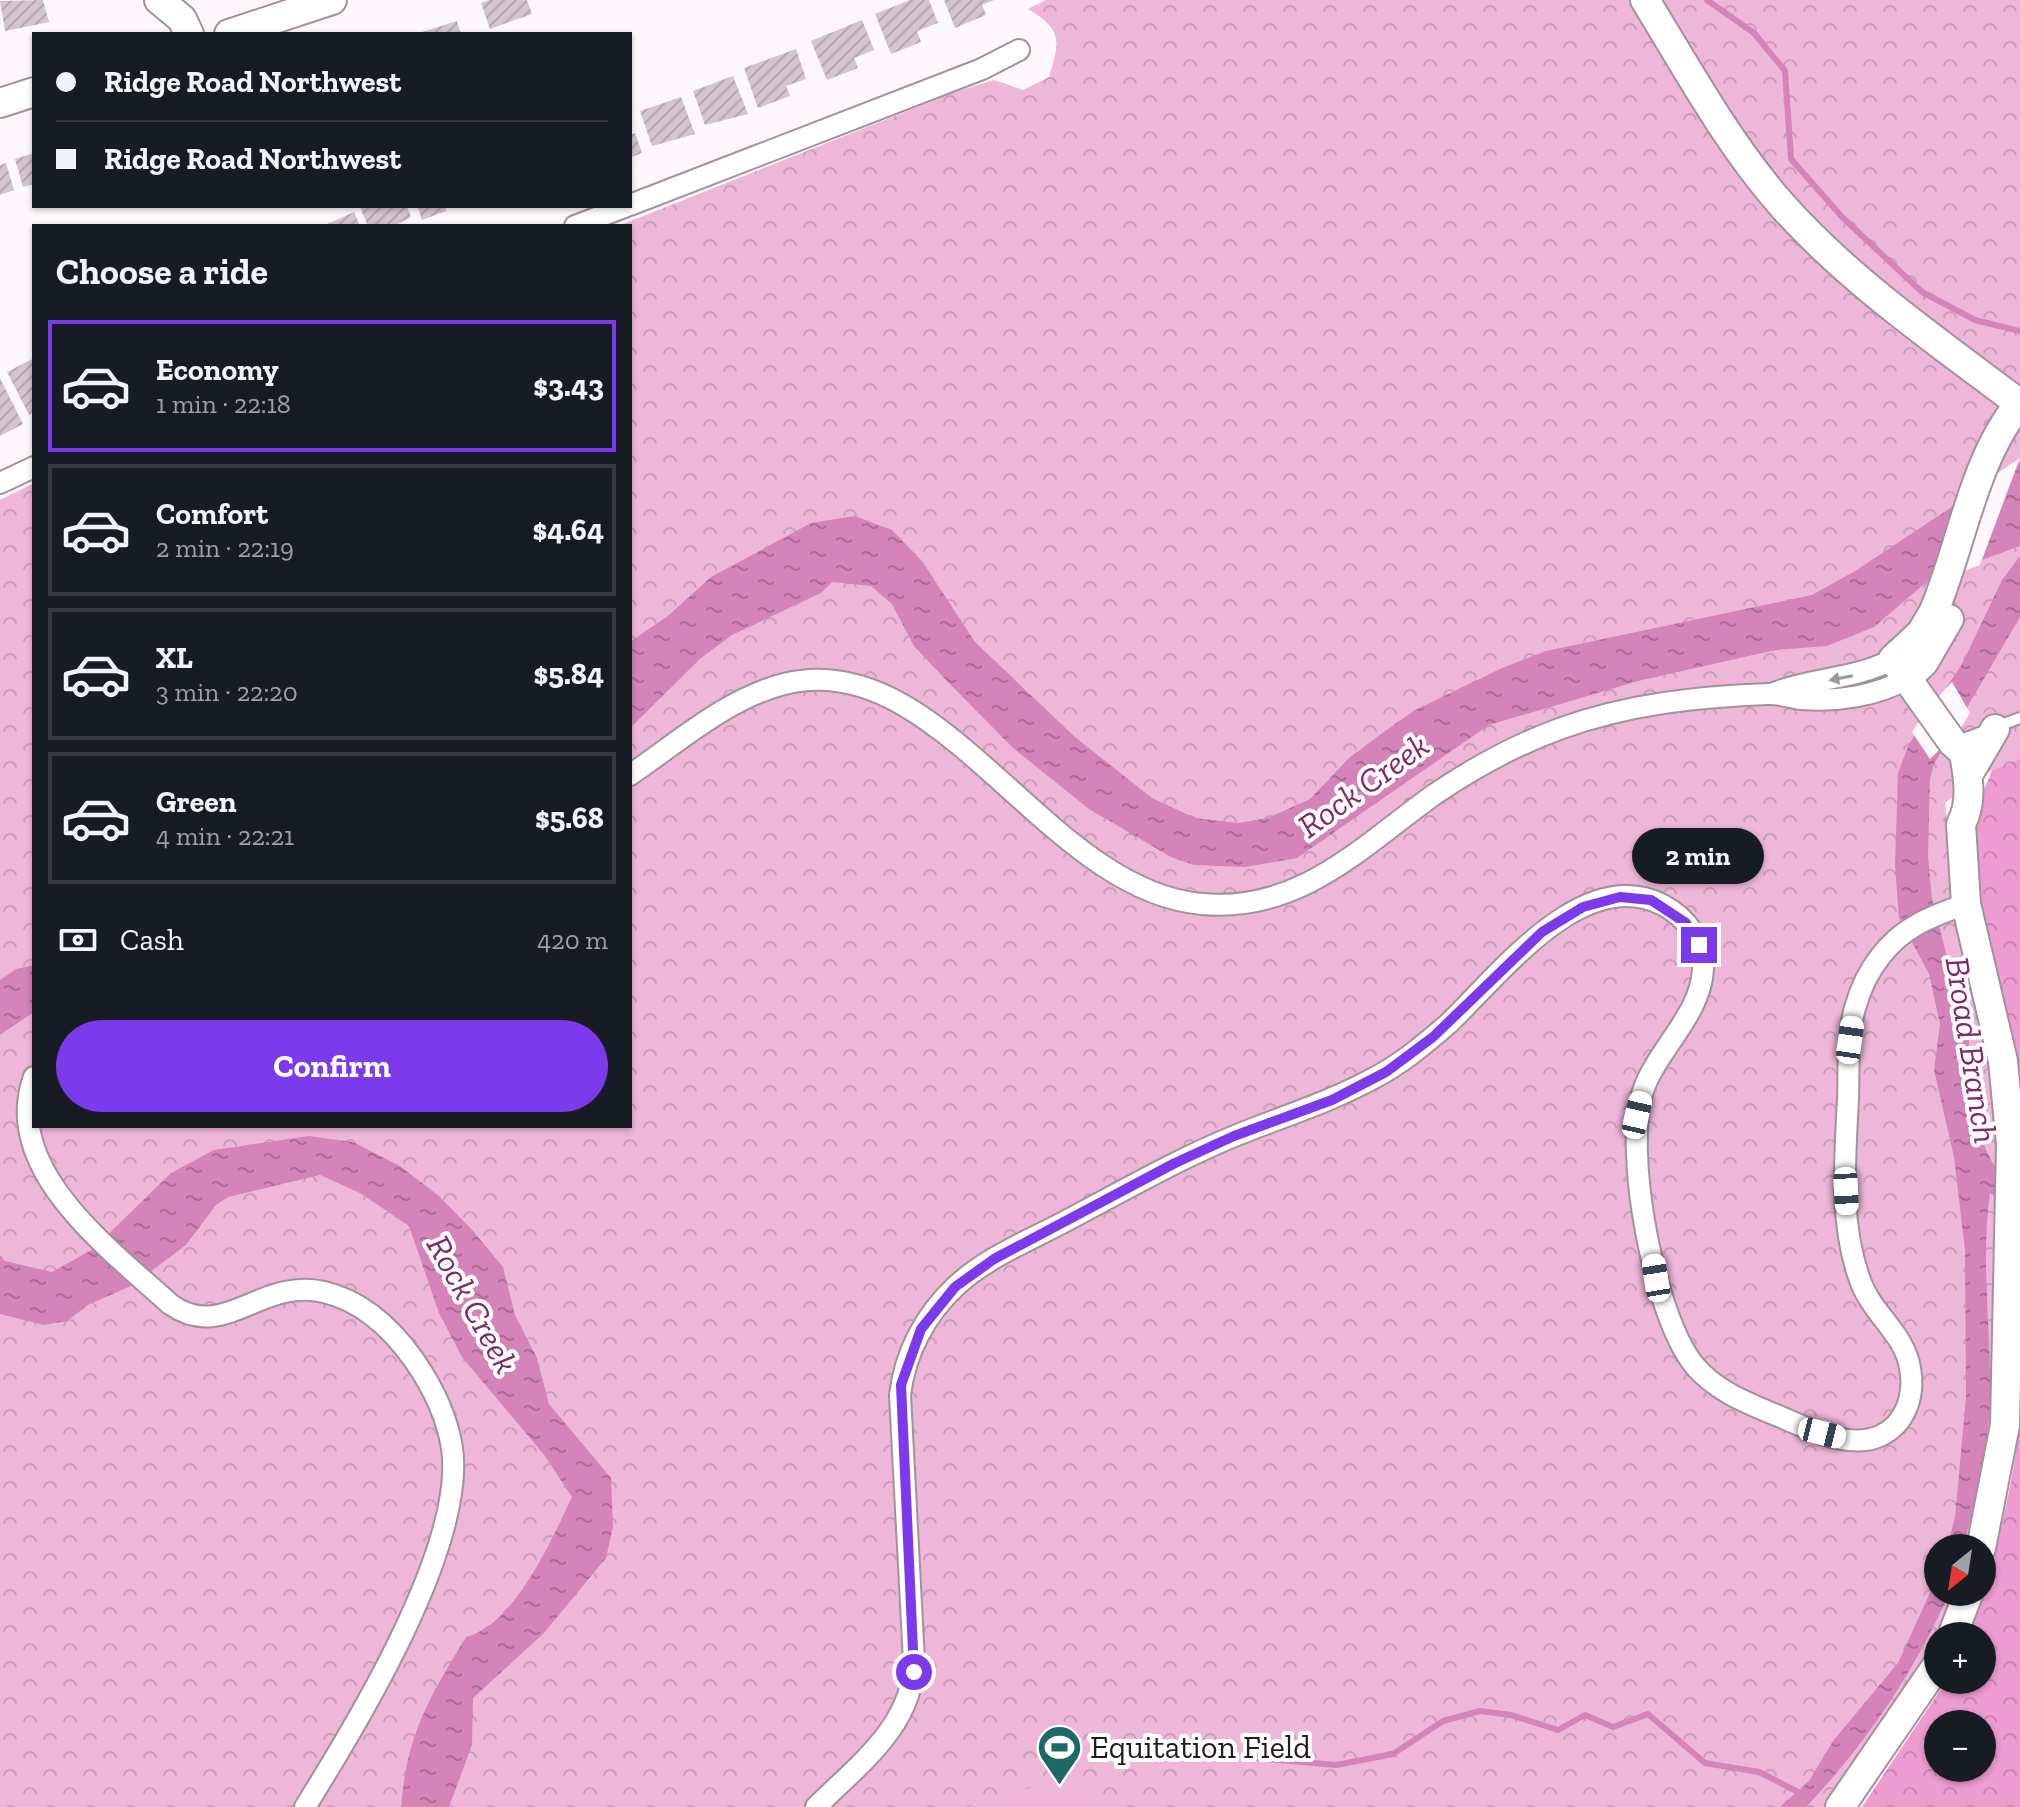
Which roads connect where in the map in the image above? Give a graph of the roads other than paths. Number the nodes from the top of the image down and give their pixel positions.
1 (159, 0) edge
2 (332, 0) edge
3 (1645, 0) edge
4 (188, 32) edge
5 (235, 32) edge
6 (1019, 50) dead end
7 (32, 93) edge
8 (0, 103) edge
9 (632, 203) edge
10 (620, 208) edge
11 (580, 224) edge
12 (2020, 403) edge
13 (2004, 452) edge
14 (32, 468) edge
15 (0, 483) edge
16 (1900, 669) junction
17 (2007, 724) edge
18 (1952, 741) junction
19 (632, 774) edge
20 (1968, 775) junction
21 (1961, 824) junction
22 (1966, 904) junction
23 (32, 1083) edge
24 (2015, 1265) edge
25 (1984, 1534) edge
26 (1924, 1684) edge
27 (305, 1807) edge
28 (816, 1807) edge
29 (1840, 1807) edge

1 - 4 main road
2 - 5 main road
3 - 12 main road
6 - 9 street
7 - 8 main road
10 - 11 street
12 - 13 main road
13 - 16 main road
14 - 15 street
16 - 18 main road
16 - 19 street
17 - 18 lane
17 - 20 main road
18 - 20 main road
18 - 21 main road
20 - 21 main road
21 - 22 main road
22 - 24 main road
22 - 28 street
23 - 27 street
24 - 25 main road
26 - 29 main road

